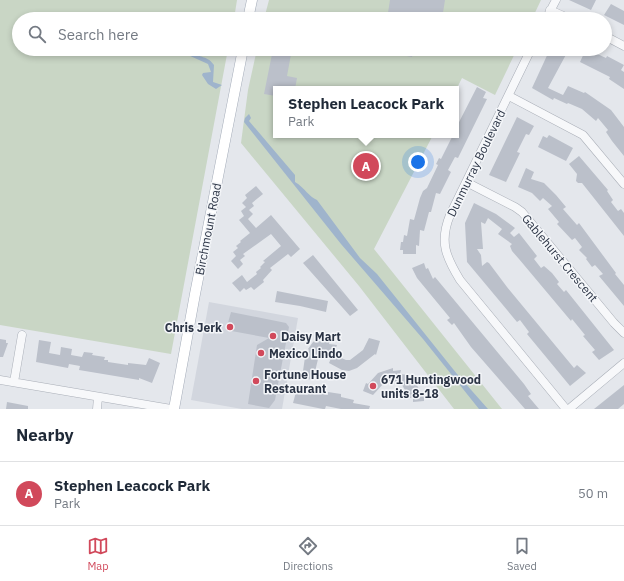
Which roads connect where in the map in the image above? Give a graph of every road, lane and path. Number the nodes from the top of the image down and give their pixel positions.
1 (252, 0) edge
2 (556, 0) edge
3 (550, 10) joint
4 (249, 12) edge
5 (554, 12) edge
6 (612, 40) edge
7 (624, 46) edge
8 (242, 56) edge
9 (528, 56) edge
10 (509, 96) junction
11 (466, 182) junction
12 (624, 184) edge
13 (624, 333) edge
14 (22, 335) dead end
15 (624, 363) edge
16 (0, 380) edge
17 (14, 382) junction
18 (98, 397) junction
19 (97, 409) edge
20 (171, 409) edge
21 (174, 409) edge
22 (566, 409) edge
23 (569, 409) edge

1 - 4 main road
2 - 3 street
3 - 5 street
6 - 7 street
8 - 21 main road, Birchmount Road
9 - 10 street, Dunmurray Boulevard
10 - 11 street, Dunmurray Boulevard
10 - 12 street
11 - 13 street, Gablehurst Crescent
11 - 22 street, Dunmurray Boulevard
14 - 17 street
15 - 23 street
16 - 17 street
17 - 18 street
18 - 19 street
18 - 20 street

